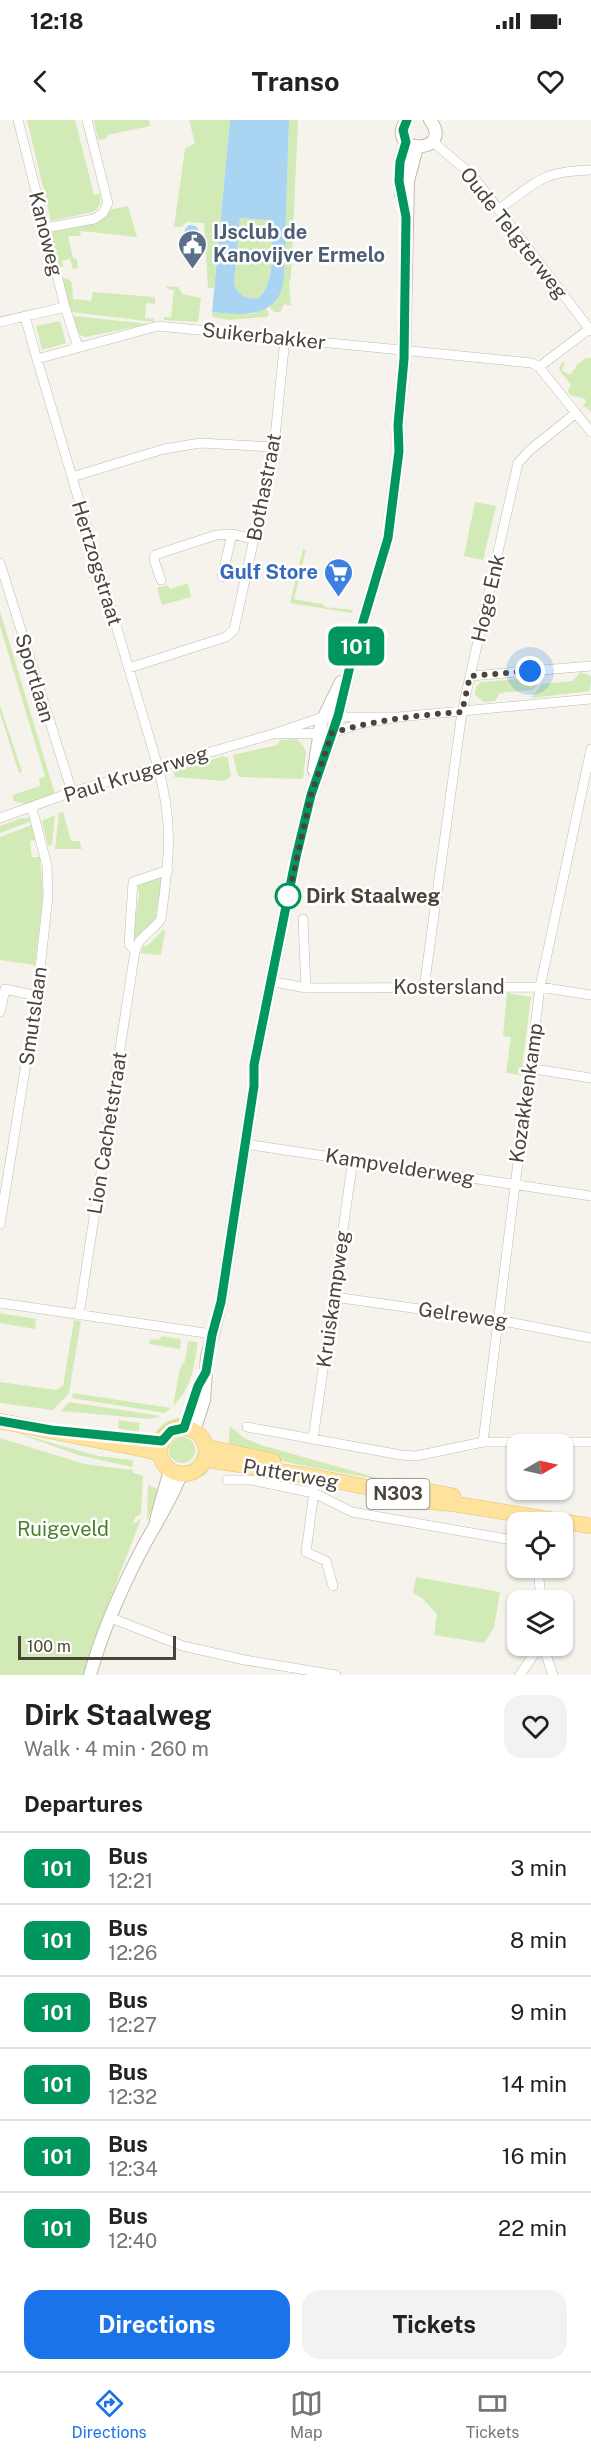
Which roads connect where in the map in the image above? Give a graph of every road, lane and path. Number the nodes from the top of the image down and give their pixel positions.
1 (18, 120) edge
2 (87, 120) edge
3 (406, 120) edge
4 (435, 122) edge
5 (432, 141) junction
6 (412, 145) junction
7 (591, 170) edge
8 (498, 210) junction
9 (45, 228) junction
10 (65, 307) junction
11 (25, 317) junction
12 (0, 322) edge
13 (590, 330) edge
14 (285, 338) junction
15 (78, 347) junction
16 (404, 349) junction
17 (37, 359) junction
18 (539, 367) junction
19 (576, 413) junction
20 (591, 432) edge
21 (274, 447) junction
22 (72, 477) junction
23 (232, 534) junction
24 (254, 539) junction
25 (0, 563) edge
26 (222, 577) dead end
27 (2, 578) edge
28 (161, 580) dead end
29 (351, 662) junction
30 (591, 666) edge
31 (129, 668) junction
32 (470, 676) junction
33 (591, 699) edge
34 (462, 712) junction
35 (338, 716) junction
36 (323, 717) junction
37 (398, 717) junction
38 (332, 733) junction
39 (273, 734) junction
40 (318, 734) junction
41 (591, 749) edge
42 (158, 766) junction
43 (72, 792) junction
44 (311, 795) junction
45 (32, 808) junction
46 (0, 818) edge
47 (168, 870) junction
48 (303, 919) dead end
49 (135, 951) junction
50 (270, 981) junction
51 (424, 987) junction
52 (540, 987) junction
53 (306, 988) junction
54 (591, 995) edge
55 (37, 996) junction
56 (0, 1012) edge
57 (528, 1068) junction
58 (591, 1078) edge
59 (244, 1144) junction
60 (353, 1159) junction
61 (514, 1185) junction
62 (591, 1196) edge
63 (0, 1224) edge
64 (334, 1297) junction
65 (0, 1303) edge
66 (79, 1316) junction
67 (498, 1320) junction
68 (212, 1335) junction
69 (591, 1338) edge
70 (0, 1421) edge
71 (247, 1427) dead end
72 (189, 1429) junction
73 (313, 1439) junction
74 (483, 1442) junction
75 (591, 1442) edge
76 (161, 1448) junction
77 (205, 1453) junction
78 (176, 1472) junction
79 (316, 1477) junction
80 (227, 1480) dead end
81 (314, 1493) junction
82 (591, 1520) edge
83 (591, 1526) edge
84 (507, 1539) edge
85 (333, 1586) dead end
86 (111, 1618) junction
87 (533, 1656) edge
88 (547, 1656) edge
89 (308, 1673) edge
90 (90, 1675) edge
91 (336, 1675) edge
92 (520, 1675) edge
93 (554, 1675) edge

1 - 9 street, Kanoweg
2 - 9 street
3 - 6 street
4 - 5 street
5 - 6 street
5 - 8 street, Oude Telgterweg
6 - 16 street
7 - 8 street
8 - 13 street, Oude Telgterweg
9 - 10 street, Kanoweg
10 - 11 street
10 - 15 street, Kanoweg
11 - 12 street
11 - 17 street
13 - 18 street
14 - 15 street, Suikerbakker
14 - 16 street, Suikerbakker
14 - 21 street, Bothastraat
15 - 17 street, Suikerbakker
16 - 18 street, Suikerbakker
16 - 29 street
17 - 22 street, Hertzogstraat
18 - 19 street
19 - 20 street
19 - 32 street, Hoge Enk
21 - 22 street
21 - 24 street, Bothastraat
22 - 31 street, Hertzogstraat
23 - 24 street
23 - 26 street
23 - 28 street
24 - 31 street, Bothastraat
25 - 27 street, Sportlaan
27 - 43 street, Sportlaan
29 - 35 street
29 - 36 street
30 - 32 street
31 - 42 street, Hertzogstraat
32 - 34 street, Hoge Enk
33 - 34 street
34 - 37 street
34 - 51 street, Hoge Enk
35 - 36 street, Paul Krugerweg
35 - 37 street
35 - 38 street
36 - 39 street, Paul Krugerweg
36 - 40 street
37 - 38 street
38 - 40 street, Paul Krugerweg
38 - 44 street
39 - 40 street, Paul Krugerweg
39 - 42 street, Paul Krugerweg
40 - 44 street
41 - 52 street, Kozakkenkamp
42 - 43 street, Paul Krugerweg
42 - 47 street
43 - 45 street, Paul Krugerweg
44 - 50 street
45 - 46 street, Paul Krugerweg
45 - 55 street, Smutslaan
47 - 49 street
47 - 49 street, Lion Cachetstraat
48 - 53 street
49 - 66 street, Lion Cachetstraat
50 - 53 street, Kostersland
50 - 59 street
51 - 52 street, Kostersland
51 - 53 street, Kostersland
52 - 54 street, Kostersland
52 - 57 street, Kozakkenkamp
55 - 56 street
55 - 63 street, Smutslaan
57 - 58 street
57 - 61 street, Kozakkenkamp
59 - 60 street, Kampvelderweg
59 - 68 street
60 - 61 street, Kampvelderweg
60 - 64 street, Kruiskampweg
61 - 62 street, Kampvelderweg
61 - 67 street, Kozakkenkamp
64 - 67 street, Gelreweg
64 - 73 street, Kruiskampweg
65 - 66 street
66 - 68 street
67 - 69 street, Gelreweg
67 - 74 street, Kozakkenkamp
68 - 72 street
70 - 76 main road
71 - 73 street
72 - 76 main road
72 - 77 main road
73 - 74 street
74 - 75 street
76 - 78 main road
77 - 78 main road
77 - 79 main road, Putterweg / N303
77 - 82 main road, Putterweg / N303
78 - 86 street
79 - 81 street
79 - 83 main road, Putterweg / N303
80 - 81 street
81 - 84 street
81 - 85 street
86 - 89 street
86 - 90 street
87 - 92 street
88 - 93 street
89 - 91 street

